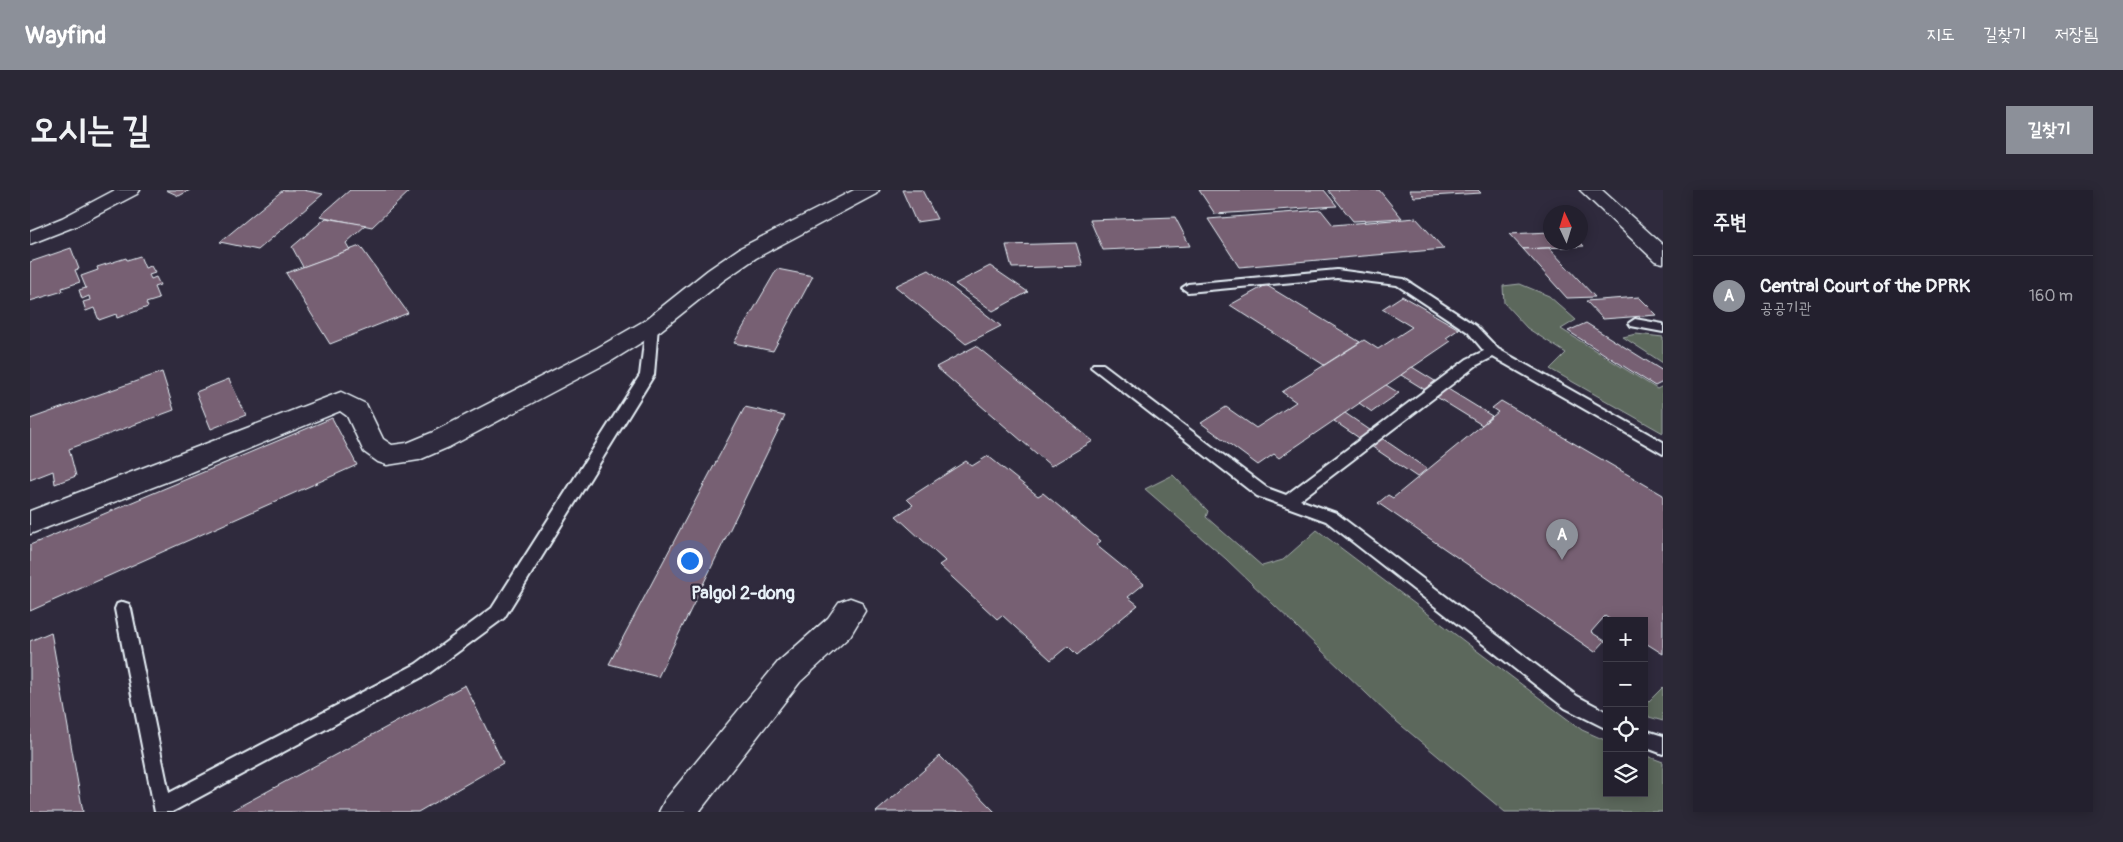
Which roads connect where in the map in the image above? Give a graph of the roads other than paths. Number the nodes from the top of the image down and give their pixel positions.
1 (130, 190) edge
2 (869, 190) edge
3 (1590, 190) edge
4 (30, 238) edge
5 (1663, 256) edge
6 (1188, 288) dead end
7 (1635, 323) dead end
8 (652, 326) junction
9 (1663, 328) edge
10 (1493, 352) junction
11 (1098, 367) dead end
12 (1663, 449) edge
13 (1288, 501) junction
14 (30, 523) edge
15 (123, 609) dead end
16 (850, 611) dead end
17 (1603, 719) edge
18 (1648, 739) edge
19 (1663, 745) edge
20 (157, 810) edge
21 (677, 812) edge

1 - 4 street
2 - 8 street
3 - 5 street
6 - 10 lane
7 - 9 lane
8 - 14 street
8 - 20 lane
10 - 12 lane
10 - 13 lane
11 - 13 lane
13 - 17 lane
15 - 20 lane
16 - 21 street
18 - 19 lane

